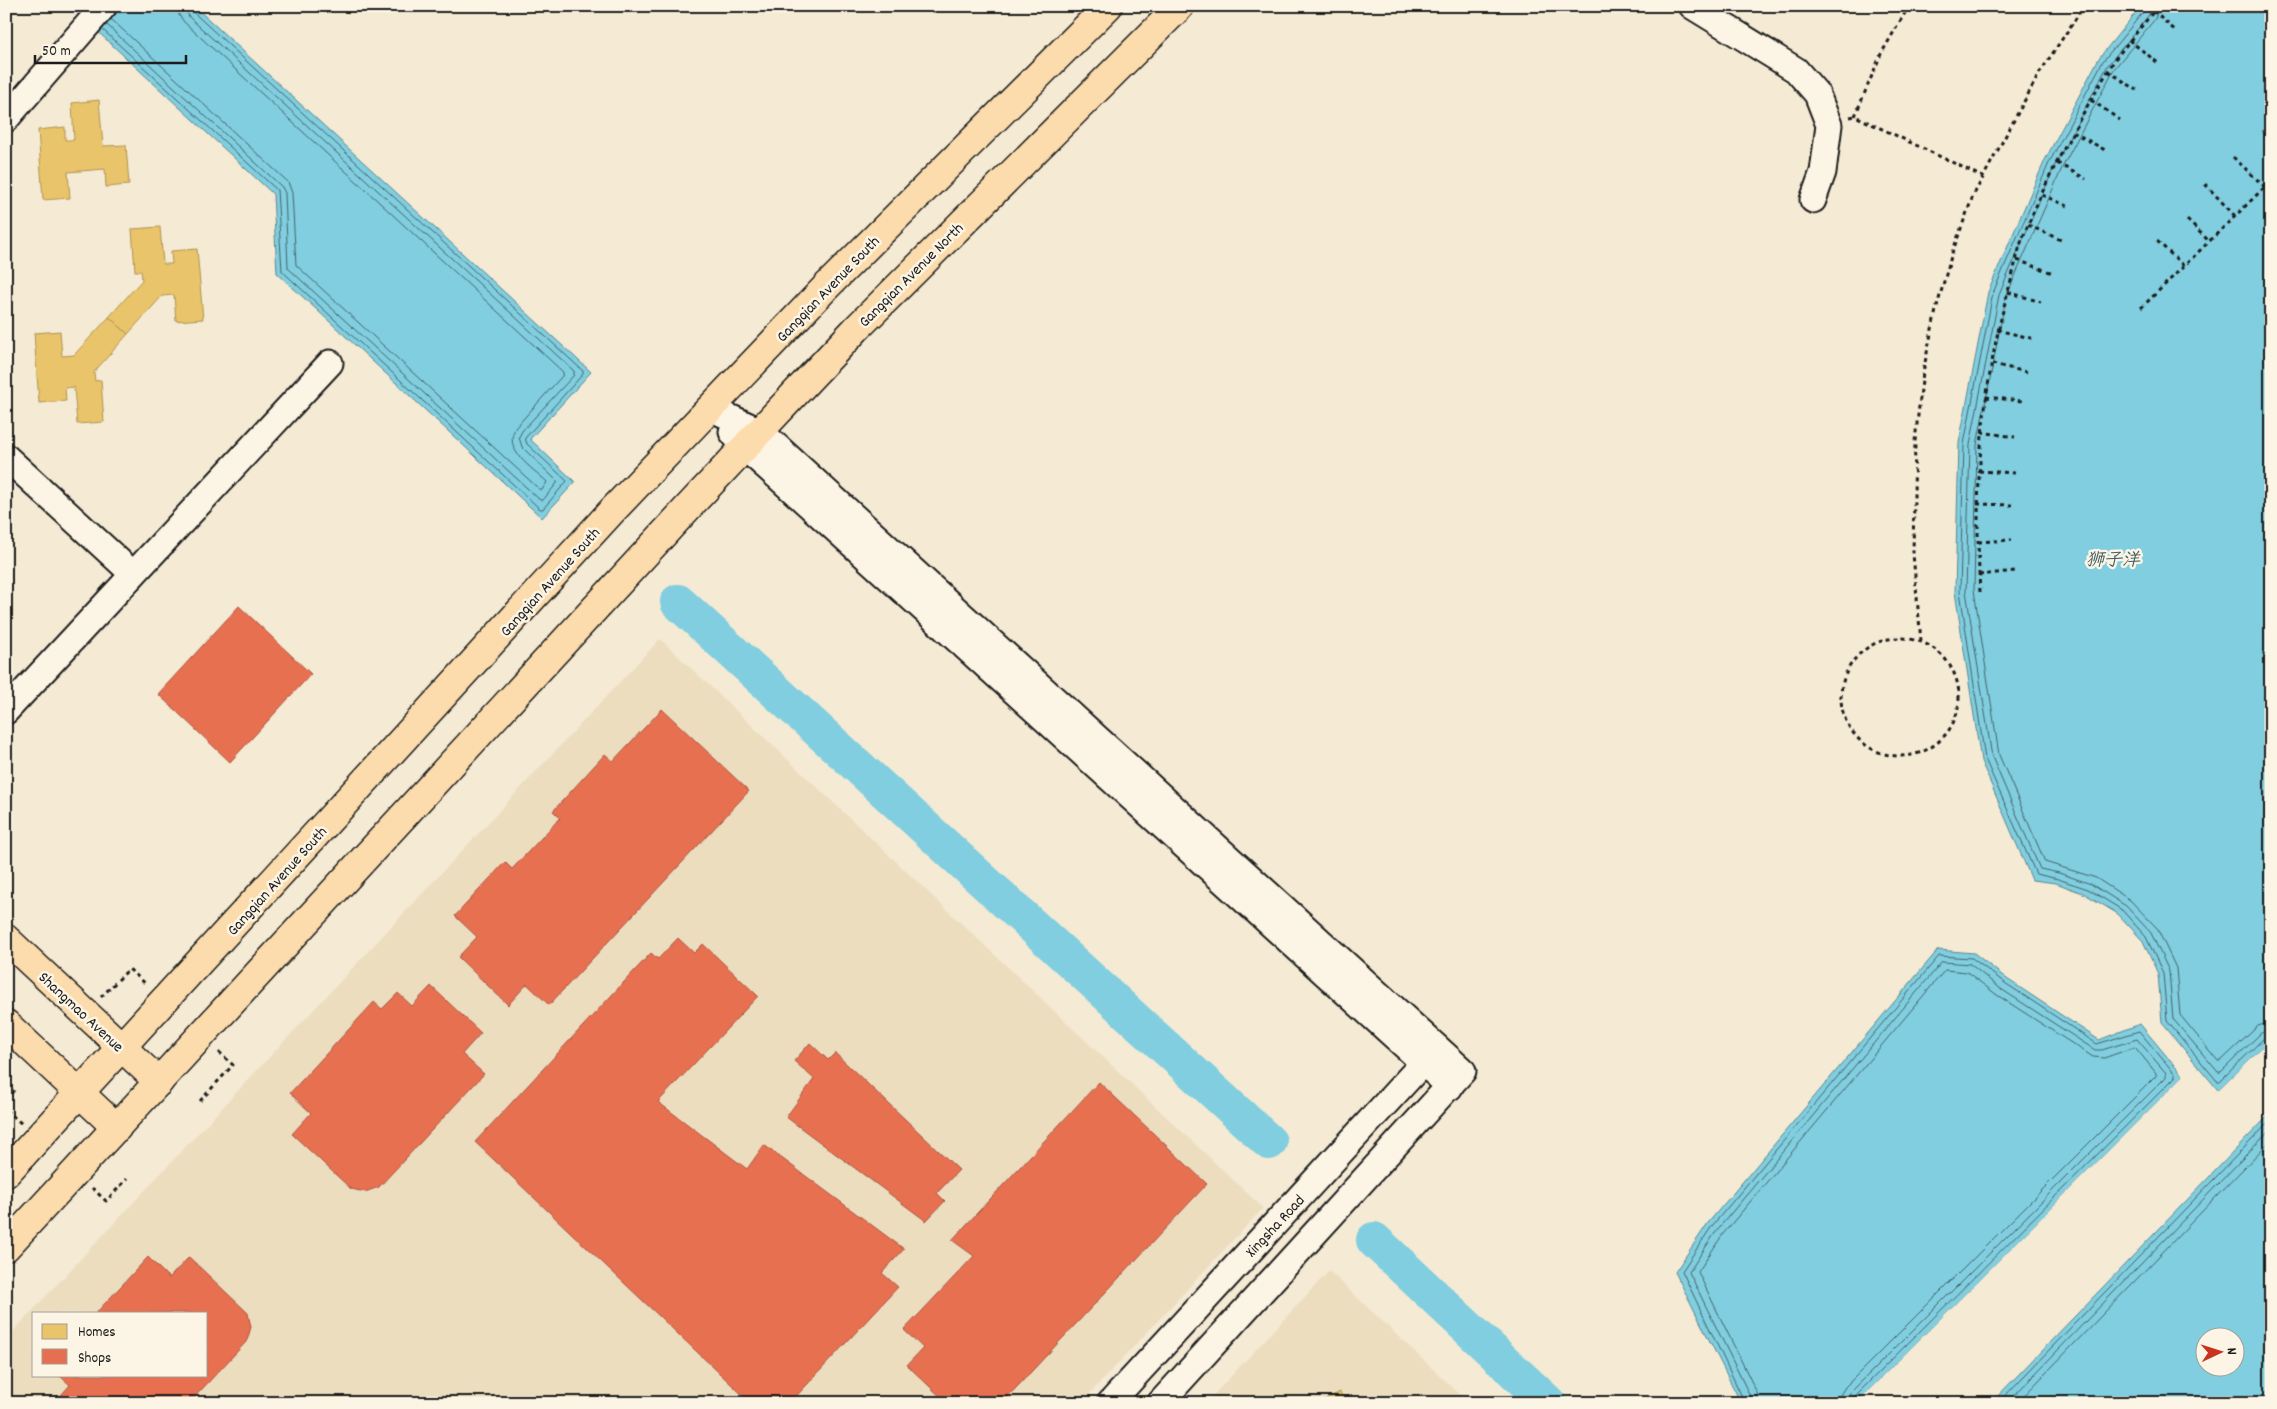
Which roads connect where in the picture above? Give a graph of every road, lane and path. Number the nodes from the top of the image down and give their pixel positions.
1 (104, 6) edge
2 (1108, 6) edge
3 (1180, 6) edge
4 (1692, 6) edge
5 (1909, 6) edge
6 (2084, 6) edge
7 (2158, 6) edge
8 (2153, 11) junction
9 (2177, 32) dead end
10 (2129, 40) junction
11 (2158, 63) dead end
12 (2108, 71) junction
13 (2137, 90) dead end
14 (2091, 100) junction
15 (1855, 116) junction
16 (6, 119) edge
17 (1827, 120) junction
18 (2120, 120) dead end
19 (2263, 130) dead end
20 (2074, 132) junction
21 (2271, 137) edge
22 (2105, 150) dead end
23 (2233, 156) dead end
24 (2056, 163) junction
25 (1983, 178) junction
26 (2086, 179) dead end
27 (2271, 181) edge
28 (2204, 184) dead end
29 (2264, 187) junction
30 (2042, 194) junction
31 (1813, 200) dead end
32 (2070, 207) dead end
33 (2235, 216) junction
34 (2187, 220) dead end
35 (2028, 225) junction
36 (2063, 241) dead end
37 (2157, 241) dead end
38 (2210, 242) junction
39 (2017, 260) junction
40 (2185, 267) junction
41 (2054, 273) dead end
42 (2008, 292) junction
43 (2041, 302) dead end
44 (2141, 308) dead end
45 (1997, 330) junction
46 (2035, 339) dead end
47 (330, 363) dead end
48 (1992, 364) junction
49 (2027, 372) dead end
50 (1986, 397) junction
51 (2022, 401) dead end
52 (712, 409) junction
53 (1981, 432) junction
54 (2015, 437) dead end
55 (752, 439) junction
56 (6, 457) edge
57 (1979, 471) junction
58 (2015, 473) dead end
59 (1977, 504) junction
60 (2012, 505) dead end
61 (2012, 540) dead end
62 (1978, 542) junction
63 (2015, 571) dead end
64 (133, 574) junction
65 (1979, 575) junction
66 (1980, 592) dead end
67 (1921, 641) junction
68 (6, 711) edge
69 (6, 939) edge
70 (147, 985) dead end
71 (97, 1001) dead end
72 (6, 1024) edge
73 (122, 1048) junction
74 (217, 1050) dead end
75 (1430, 1055) junction
76 (158, 1082) junction
77 (15, 1089) dead end
78 (80, 1093) junction
79 (6, 1099) edge
80 (200, 1100) dead end
81 (6, 1110) edge
82 (22, 1124) dead end
83 (117, 1128) junction
84 (6, 1173) edge
85 (127, 1180) dead end
86 (91, 1188) dead end
87 (6, 1247) edge
88 (1110, 1403) edge
89 (1160, 1403) edge

1 - 16 street
2 - 52 main road, Gangqian Avenue South
3 - 55 main road, Gangqian Avenue North
4 - 17 street
5 - 15 path
6 - 25 path
7 - 8 path
8 - 9 path
8 - 10 path
10 - 11 path
10 - 12 path
12 - 13 path
12 - 14 path
14 - 18 path
14 - 20 path
15 - 17 path
15 - 25 path
17 - 31 street
19 - 21 path
20 - 22 path
20 - 24 path
23 - 29 path
24 - 26 path
24 - 30 path
25 - 67 path
27 - 29 path
28 - 33 path
29 - 33 path
30 - 32 path
30 - 35 path
33 - 38 path
34 - 38 path
35 - 36 path
35 - 39 path
37 - 40 path
38 - 40 path
39 - 41 path
39 - 42 path
40 - 44 path
42 - 43 path
42 - 45 path
45 - 46 path
45 - 48 path
47 - 64 street
48 - 49 path
48 - 50 path
50 - 51 path
50 - 53 path
52 - 55 street
52 - 73 main road, Gangqian Avenue South
53 - 54 path
53 - 57 path
55 - 75 street
55 - 76 main road, Gangqian Avenue North
56 - 64 street
57 - 58 path
57 - 59 path
59 - 60 path
59 - 62 path
61 - 62 path
62 - 65 path
63 - 65 path
64 - 68 street
65 - 66 path
67 - 67 path
69 - 73 main road, Shangmao Avenue
70 - 71 path
72 - 78 main road
73 - 76 main road, Shangmao Avenue
73 - 78 main road, Gangqian Avenue South
74 - 80 path
75 - 88 street, Xingsha Road
75 - 89 street
76 - 83 main road
77 - 79 path
78 - 83 main road
78 - 84 main road, Gangqian Avenue South
81 - 82 path
83 - 87 main road
85 - 86 path

